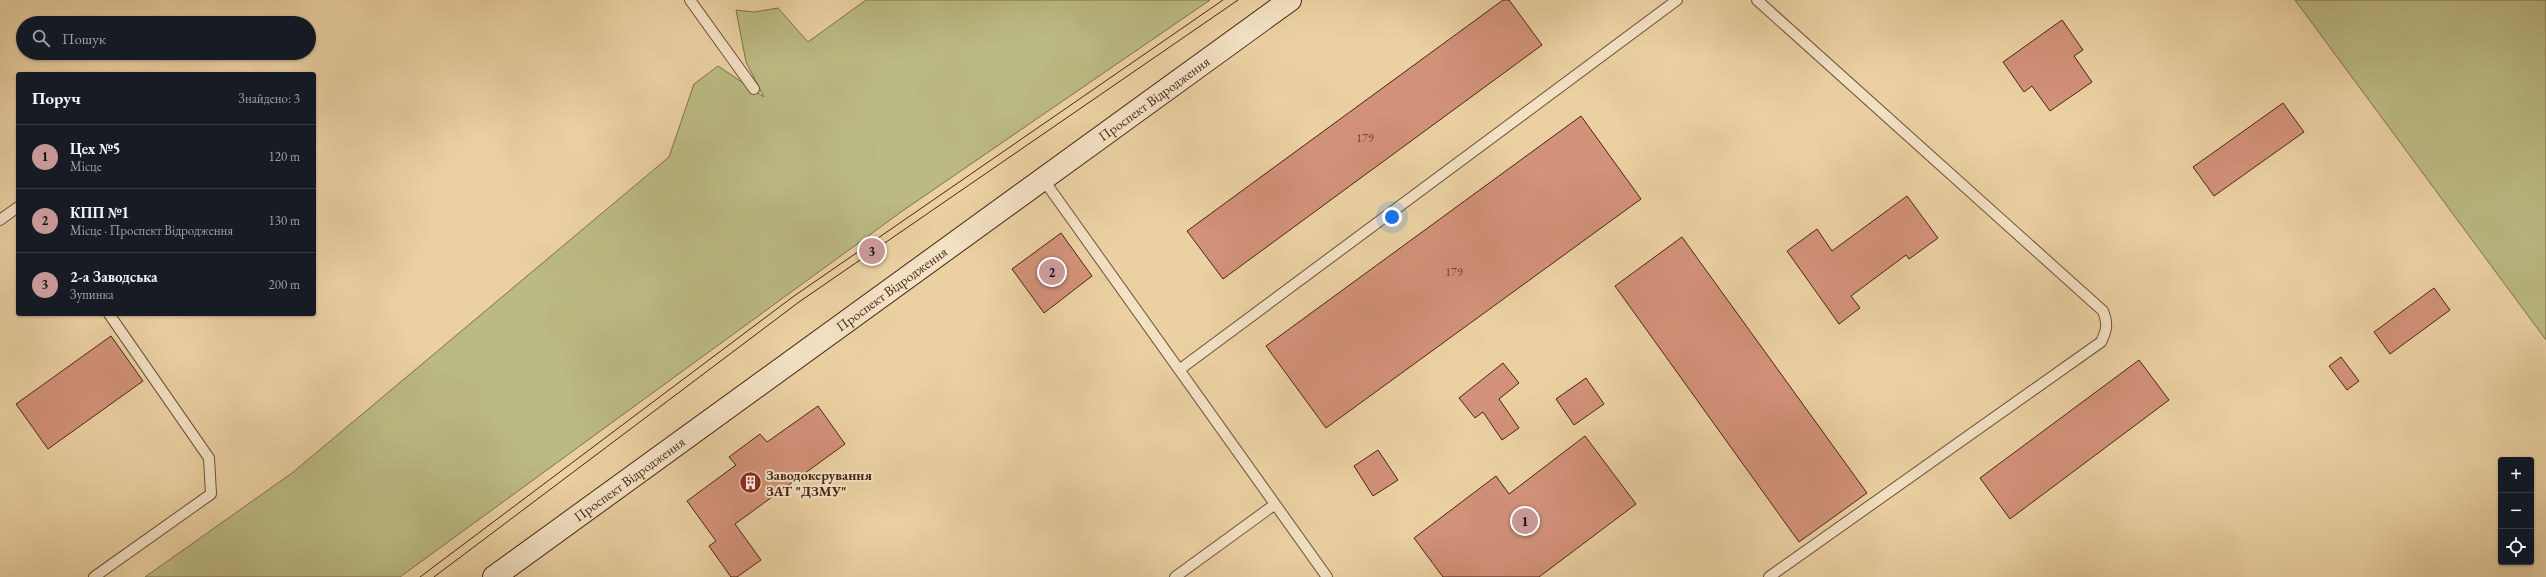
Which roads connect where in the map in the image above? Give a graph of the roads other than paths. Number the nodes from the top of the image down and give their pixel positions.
1 (690, 0) edge
2 (1290, 0) edge
3 (1678, 0) edge
4 (1757, 0) edge
5 (754, 89) dead end
6 (1043, 179) junction
7 (16, 208) edge
8 (0, 220) edge
9 (110, 316) edge
10 (1179, 370) junction
11 (1274, 506) junction
12 (94, 577) edge
13 (494, 577) edge
14 (1176, 577) edge
15 (1328, 577) edge
16 (1769, 577) edge

1 - 5 lane
2 - 6 street, Проспект Відродження
3 - 10 lane
4 - 16 lane
6 - 10 lane
6 - 13 street, Проспект Відродження
7 - 8 lane
9 - 12 lane
10 - 11 lane
11 - 14 lane
11 - 15 lane

